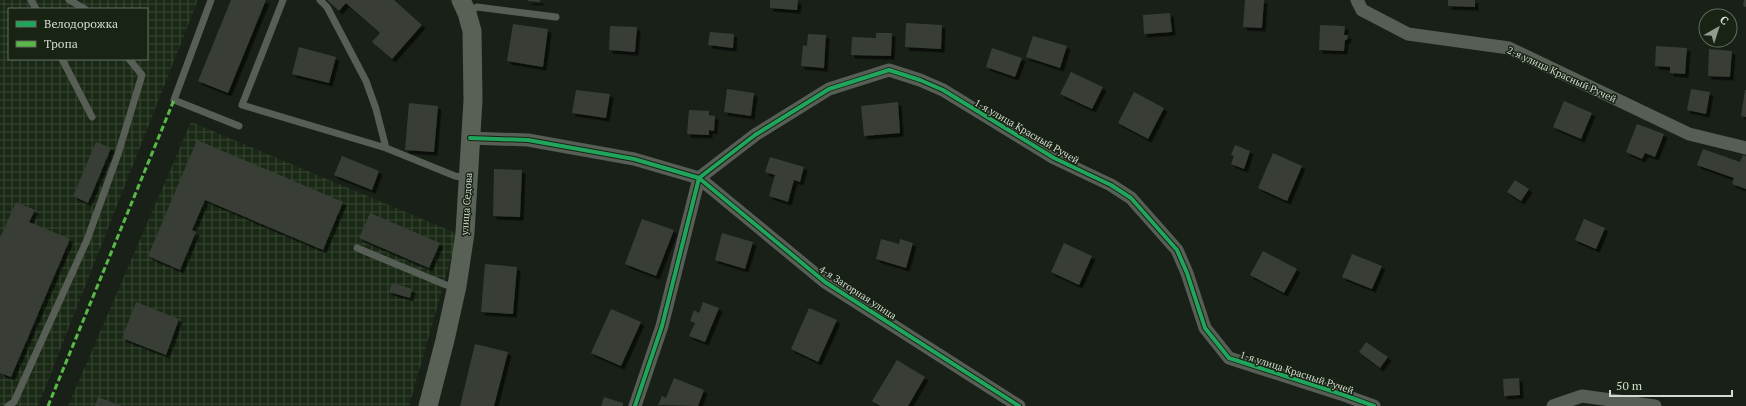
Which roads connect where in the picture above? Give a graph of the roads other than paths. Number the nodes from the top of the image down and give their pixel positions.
1 (69, 0) edge
2 (211, 0) edge
3 (283, 0) edge
4 (320, 0) edge
5 (1357, 0) edge
6 (464, 7) edge
7 (83, 8) edge
8 (556, 17) dead end
9 (63, 60) edge
10 (130, 60) edge
11 (92, 117) dead end
12 (238, 126) dead end
13 (470, 138) junction
14 (386, 148) junction
15 (1746, 148) edge
16 (468, 178) junction
17 (699, 178) junction
18 (357, 248) dead end
19 (457, 286) junction
20 (8, 406) edge
21 (428, 406) edge
22 (635, 406) edge
23 (1019, 406) edge
24 (1374, 406) edge
25 (1553, 406) edge
26 (1655, 406) edge

1 - 7 lane
2 - 12 lane
3 - 14 lane
4 - 14 lane
5 - 15 street, 2-я улица Красный Ручей
6 - 8 lane
6 - 13 street, улица Седова
9 - 11 lane
10 - 20 lane
13 - 16 street, улица Седова
13 - 17 street, 4-я Загорная улица
14 - 16 lane
16 - 19 street, улица Седова
17 - 22 street
17 - 23 street, 4-я Загорная улица
17 - 24 street, 1-я улица Красный Ручей
18 - 19 lane
19 - 21 street, улица Седова
25 - 26 street

